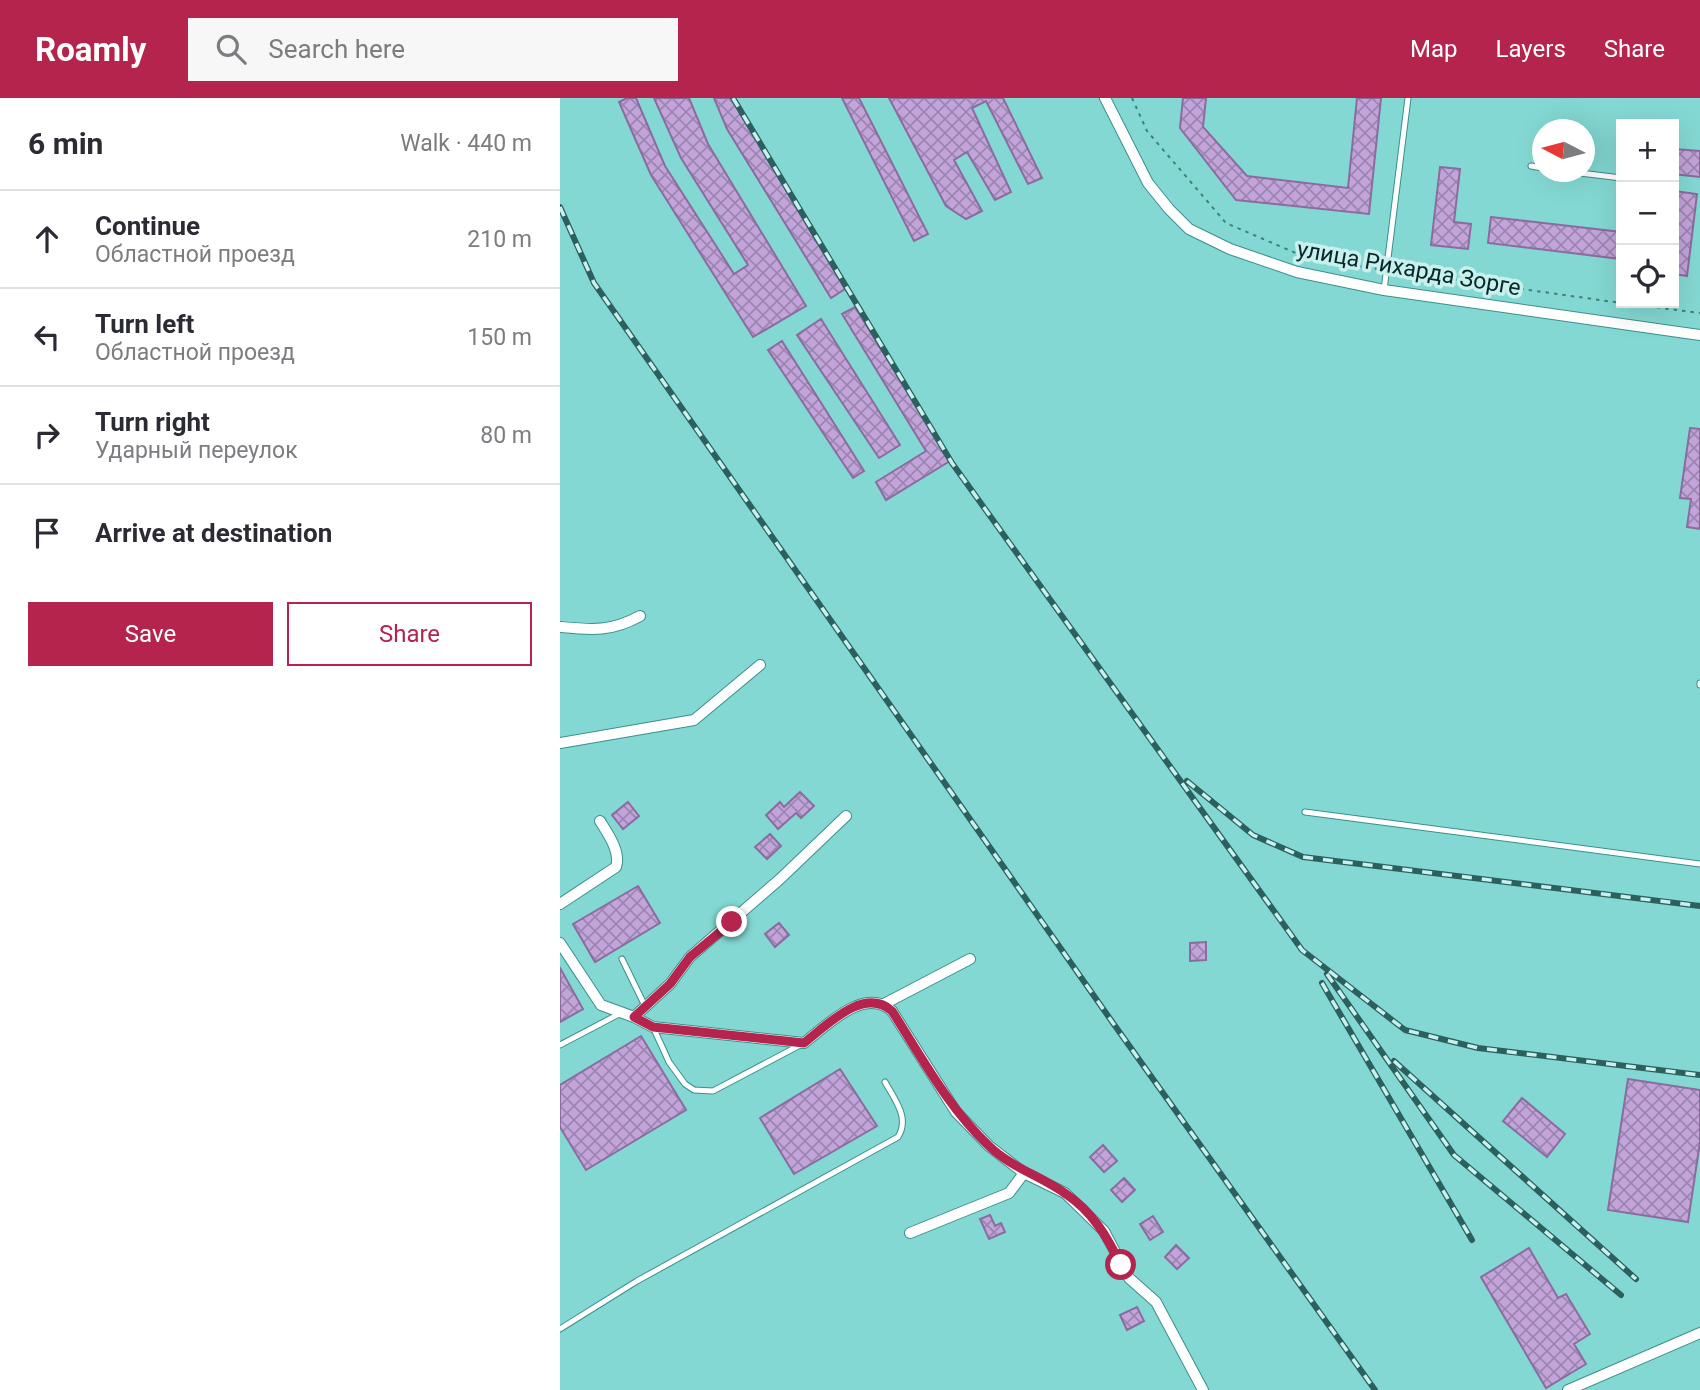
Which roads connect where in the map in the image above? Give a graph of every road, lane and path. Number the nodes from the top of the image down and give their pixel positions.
1 (1105, 98) edge
2 (1132, 98) edge
3 (1408, 98) edge
4 (1595, 175) edge
5 (1616, 177) edge
6 (1386, 270) junction
7 (1384, 290) junction
8 (1616, 302) edge
9 (1661, 308) edge
10 (1700, 313) edge
11 (1700, 335) edge
12 (640, 616) dead end
13 (560, 626) edge
14 (760, 666) dead end
15 (560, 743) edge
16 (1305, 812) dead end
17 (846, 816) dead end
18 (600, 821) dead end
19 (1700, 864) edge
20 (560, 904) edge
21 (560, 943) edge
22 (622, 959) dead end
23 (970, 959) dead end
24 (884, 1004) junction
25 (647, 1009) junction
26 (620, 1014) junction
27 (634, 1017) junction
28 (653, 1027) junction
29 (804, 1043) junction
30 (560, 1045) edge
31 (885, 1082) dead end
32 (1024, 1173) junction
33 (910, 1233) dead end
34 (560, 1328) edge
35 (1700, 1333) edge
36 (1203, 1390) edge
37 (1568, 1390) edge

1 - 7 street, улица Рихарда Зорге
2 - 6 path
3 - 6 lane
4 - 5 lane
6 - 7 lane
6 - 8 path
7 - 11 street, улица Рихарда Зорге
9 - 10 path
12 - 13 street
14 - 15 street
16 - 19 lane
17 - 25 street
18 - 20 street
21 - 26 street
22 - 25 lane
23 - 24 street
24 - 29 street
24 - 32 street
25 - 27 street
26 - 27 street
26 - 30 lane
27 - 28 street
28 - 29 street
28 - 29 lane
31 - 34 lane
32 - 33 street
32 - 36 street
35 - 37 street

